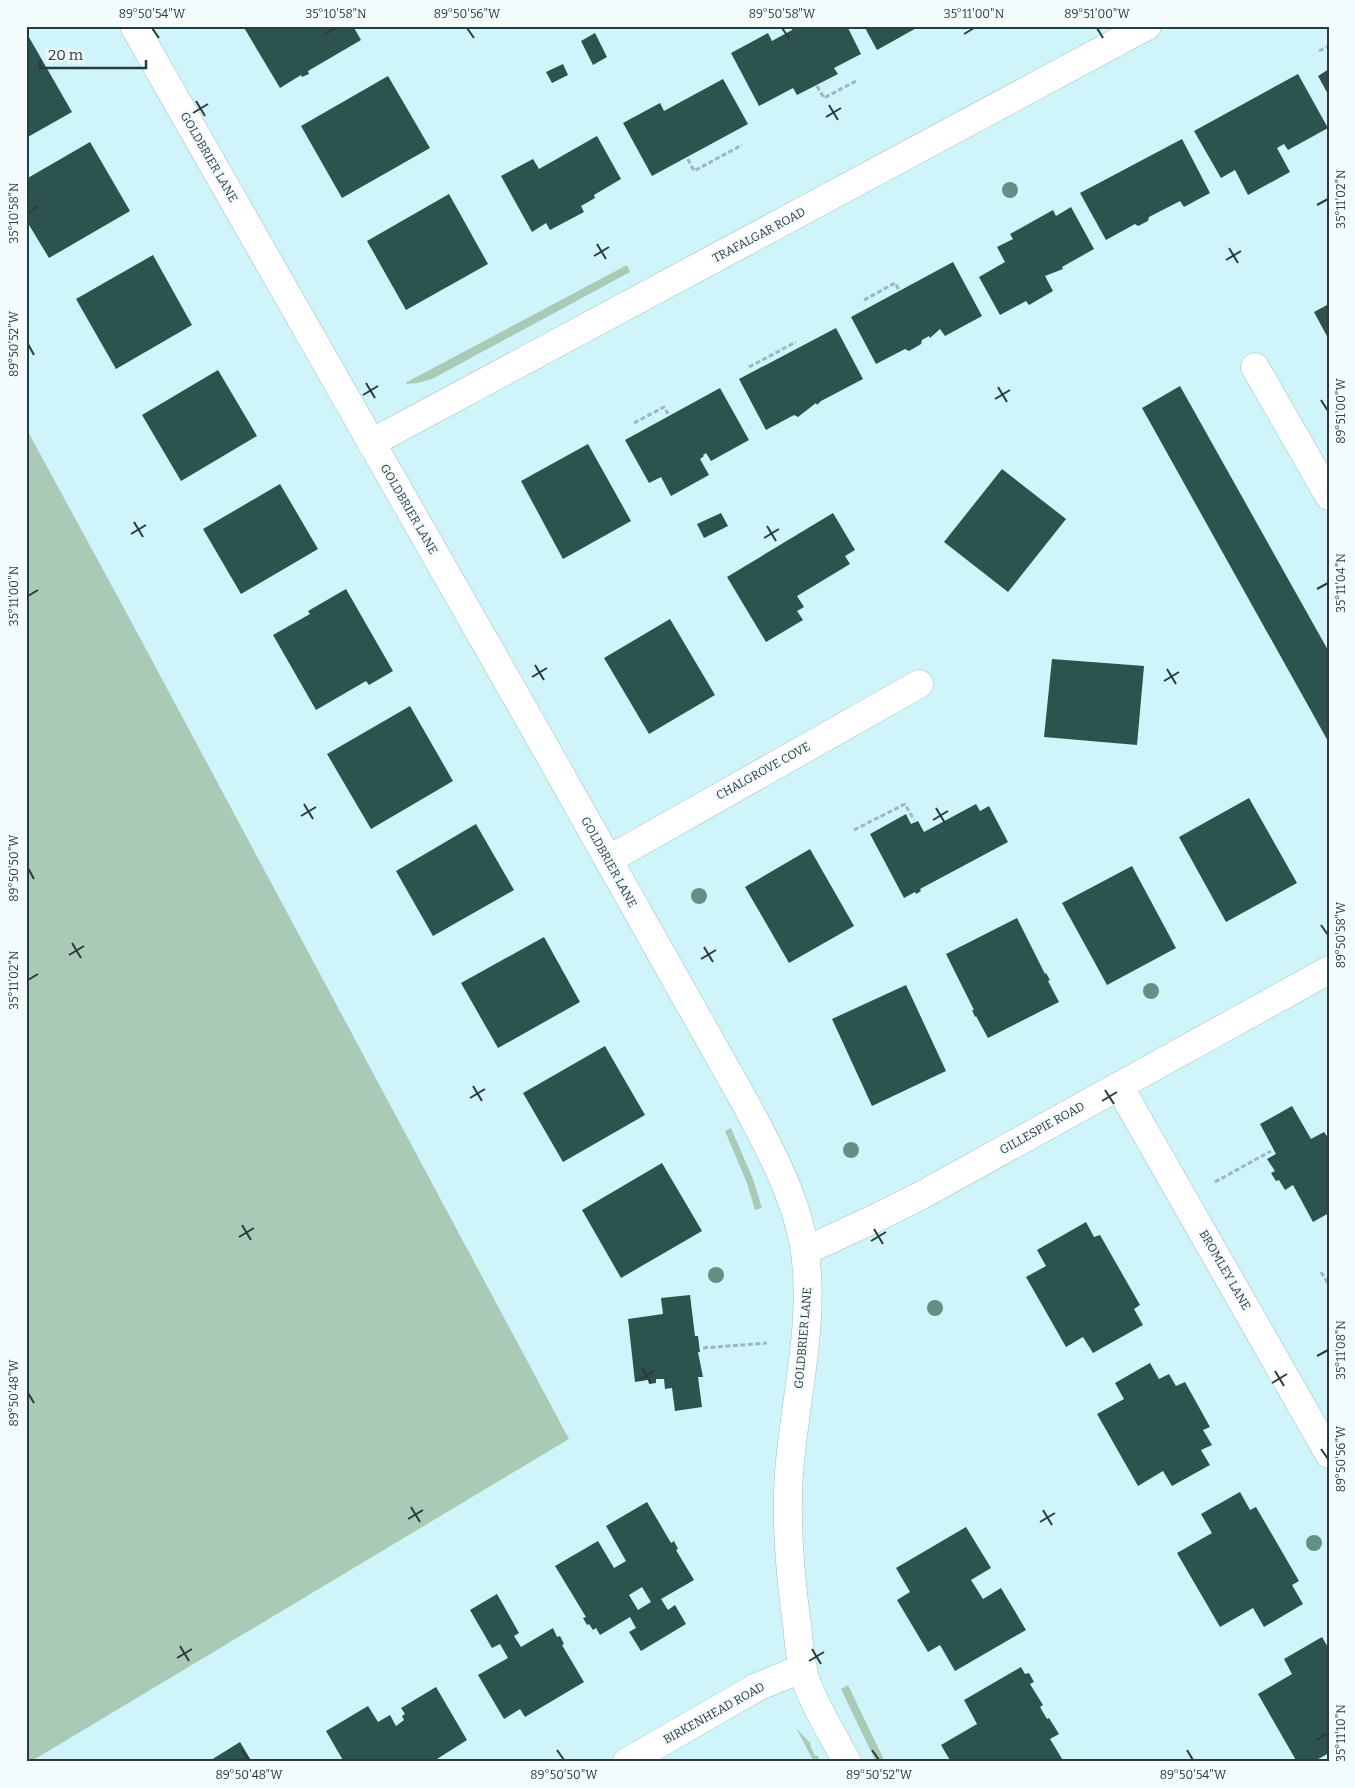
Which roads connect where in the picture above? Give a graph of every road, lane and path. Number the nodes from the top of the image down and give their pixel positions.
1 (134, 26) edge
2 (1146, 26) edge
3 (1329, 46) edge
4 (1319, 51) dead end
5 (856, 81) dead end
6 (817, 86) dead end
7 (742, 145) dead end
8 (688, 160) dead end
9 (899, 290) dead end
10 (864, 300) dead end
11 (796, 342) dead end
12 (749, 367) dead end
13 (1255, 367) dead end
14 (668, 414) dead end
15 (634, 423) dead end
16 (371, 443) junction
17 (1329, 496) edge
18 (919, 684) dead end
19 (914, 820) dead end
20 (854, 830) dead end
21 (608, 860) junction
22 (1329, 970) edge
23 (1119, 1086) junction
24 (1271, 1150) dead end
25 (1215, 1182) dead end
26 (805, 1251) junction
27 (1321, 1272) dead end
28 (1329, 1286) edge
29 (767, 1343) dead end
30 (703, 1348) dead end
31 (1329, 1454) edge
32 (803, 1668) junction
33 (627, 1762) edge
34 (847, 1762) edge

1 - 16 street, GOLDBRIER LANE
2 - 16 street, TRAFALGAR ROAD
3 - 4 path
5 - 6 path
7 - 8 path
9 - 10 path
11 - 12 path
13 - 17 street
14 - 15 path
16 - 21 street, GOLDBRIER LANE
18 - 21 street, CHALGROVE COVE
19 - 20 path
21 - 26 street, GOLDBRIER LANE
22 - 23 street, GILLESPIE ROAD
23 - 26 street, GILLESPIE ROAD
23 - 31 street, BROMLEY LANE
24 - 25 path
26 - 32 street, GOLDBRIER LANE
27 - 28 path
29 - 30 path
32 - 33 street, BIRKENHEAD ROAD
32 - 34 street, GOLDBRIER LANE

